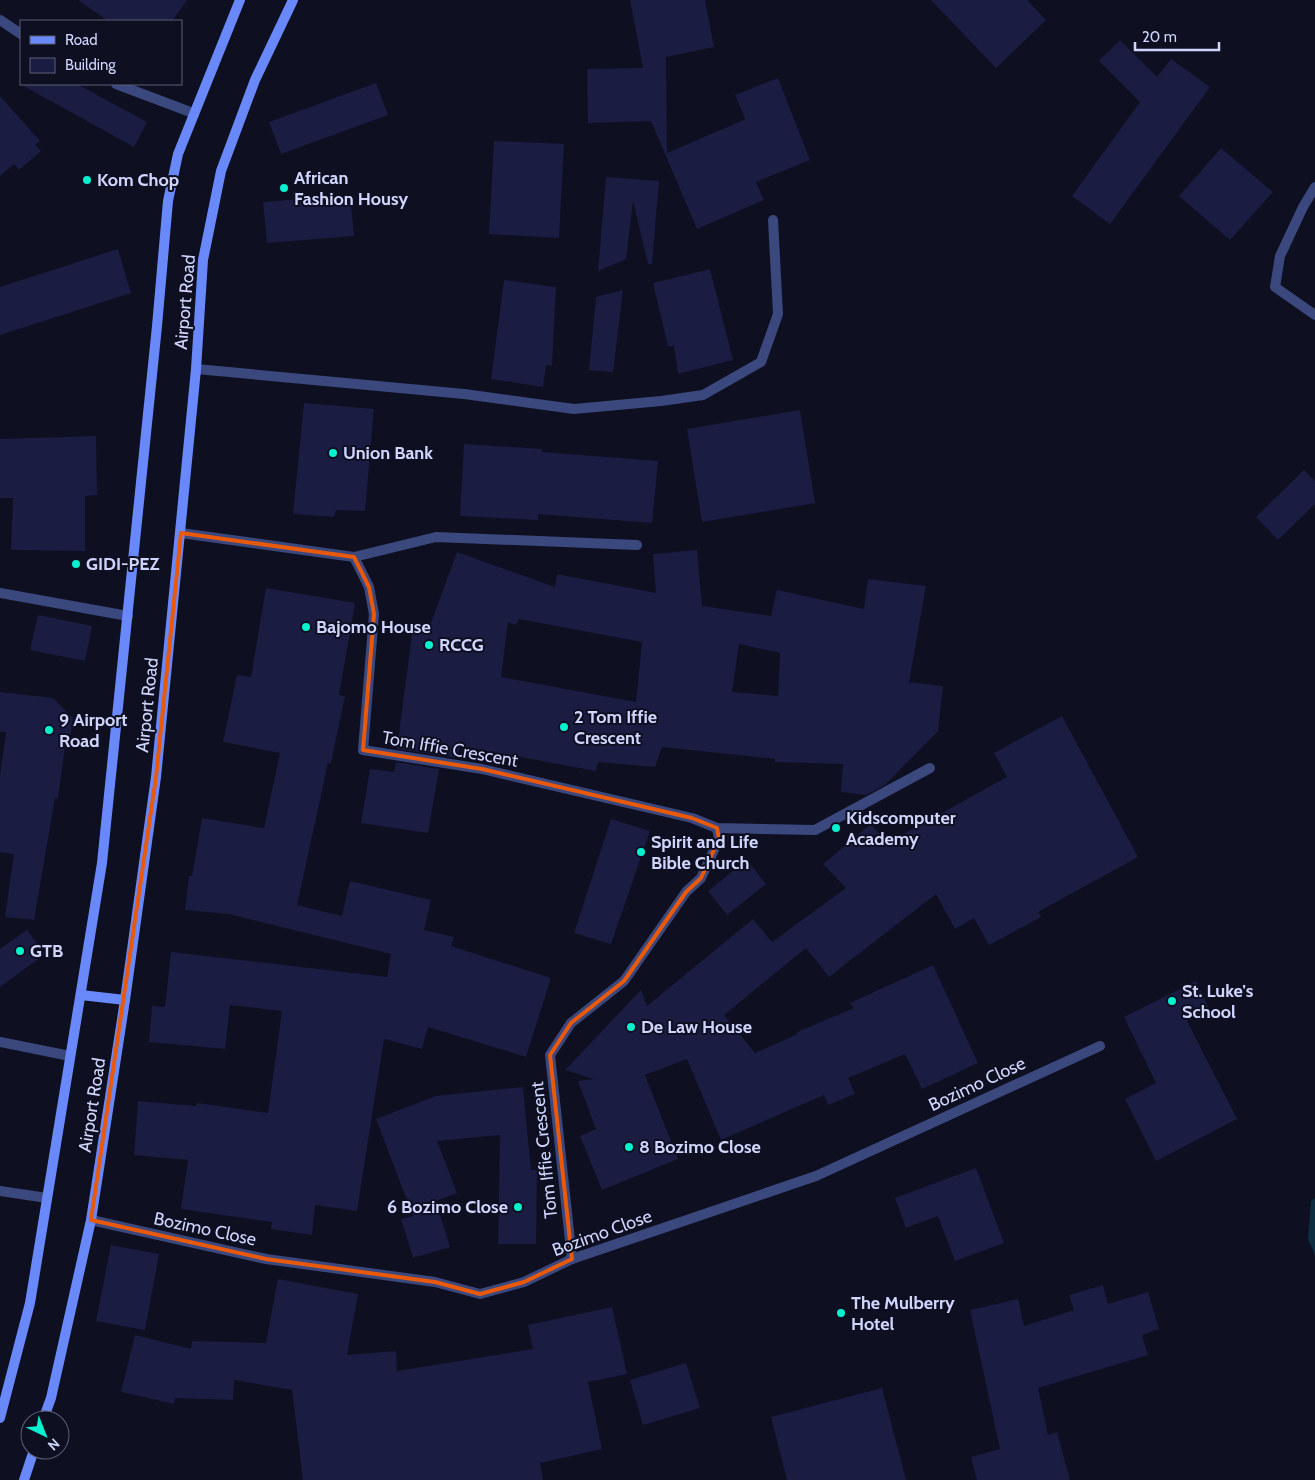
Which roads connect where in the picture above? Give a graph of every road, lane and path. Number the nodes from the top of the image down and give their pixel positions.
1 (240, 0) edge
2 (293, 0) edge
3 (0, 20) edge
4 (20, 33) edge
5 (119, 85) edge
6 (193, 113) junction
7 (1315, 187) edge
8 (773, 220) dead end
9 (1315, 315) edge
10 (196, 369) junction
11 (181, 533) junction
12 (637, 545) dead end
13 (354, 557) junction
14 (0, 593) edge
15 (128, 616) junction
16 (930, 768) dead end
17 (717, 828) junction
18 (80, 995) junction
19 (125, 1000) junction
20 (0, 1042) edge
21 (1100, 1046) dead end
22 (70, 1056) junction
23 (0, 1191) edge
24 (47, 1198) junction
25 (91, 1220) junction
26 (572, 1259) junction
27 (47, 1410) edge
28 (0, 1418) edge
29 (31, 1460) edge
30 (24, 1480) edge

1 - 6 main road, Airport Road
2 - 10 main road, Airport Road
3 - 4 street
5 - 6 street
6 - 15 main road, Airport Road
7 - 9 street
8 - 10 street
10 - 11 main road, Airport Road
11 - 13 street
11 - 19 main road, Airport Road
12 - 13 street
13 - 17 street, Tom Iffie Crescent
14 - 15 street
15 - 18 main road, Airport Road
16 - 17 street, Tom Iffie Crescent
17 - 26 street, Tom Iffie Crescent
18 - 19 main road
18 - 22 main road, Airport Road
19 - 25 main road, Airport Road
20 - 22 street
21 - 26 street, Bozimo Close
22 - 24 main road, Airport Road
23 - 24 street
24 - 28 main road, Airport Road
25 - 26 street, Bozimo Close
25 - 27 main road, Airport Road
29 - 30 main road

